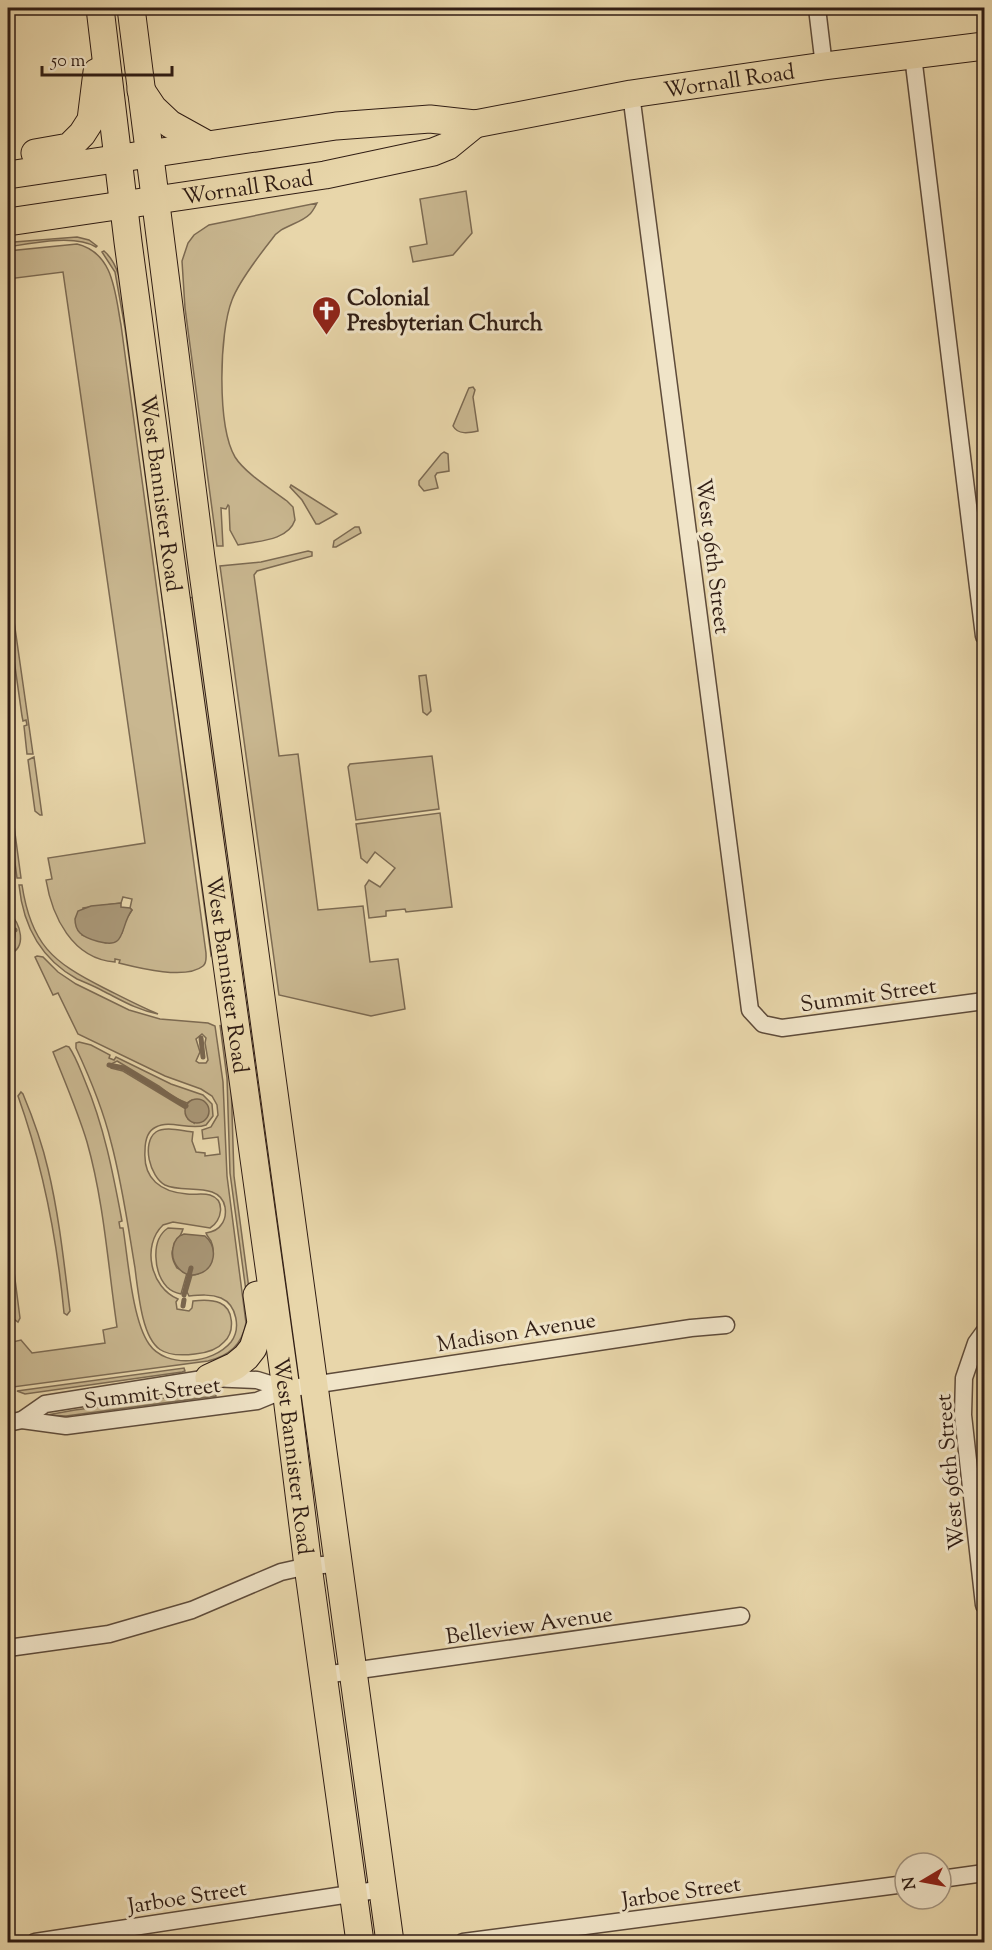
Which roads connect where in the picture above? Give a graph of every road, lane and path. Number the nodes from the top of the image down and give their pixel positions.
1 (131, 8) edge
2 (817, 8) edge
3 (100, 12) edge
4 (984, 46) edge
5 (913, 56) junction
6 (824, 66) junction
7 (141, 90) junction
8 (631, 94) junction
9 (476, 124) junction
10 (208, 145) junction
11 (149, 153) junction
12 (118, 157) junction
13 (8, 159) edge
14 (8, 175) edge
15 (155, 201) junction
16 (123, 206) junction
17 (8, 222) edge
18 (984, 636) edge
19 (984, 1001) edge
20 (760, 1020) joint
21 (250, 1140) junction
22 (726, 1324) dead end
23 (982, 1335) edge
24 (209, 1378) junction
25 (313, 1384) junction
26 (286, 1389) junction
27 (15, 1421) edge
28 (337, 1564) junction
29 (308, 1566) junction
30 (984, 1605) edge
31 (741, 1616) dead end
32 (8, 1648) edge
33 (354, 1671) junction
34 (324, 1675) junction
35 (984, 1873) edge
36 (953, 1877) edge
37 (893, 1886) edge
38 (382, 1889) junction
39 (354, 1893) junction
40 (35, 1942) edge
41 (360, 1942) edge
42 (390, 1942) edge
43 (464, 1942) edge

1 - 7 main road, West Bannister Road
2 - 6 street
3 - 12 main road, West Bannister Road
3 - 13 main road
4 - 5 main road, Wornall Road
5 - 6 main road, Wornall Road
5 - 18 street
6 - 8 main road, Wornall Road
7 - 10 main road
7 - 11 main road, West Bannister Road
8 - 9 main road, Wornall Road
8 - 20 street, West 96th Street
9 - 10 main road, Wornall Road
9 - 15 main road, Wornall Road
10 - 11 main road, Wornall Road
11 - 12 main road, Wornall Road
11 - 15 main road, West Bannister Road
12 - 14 main road, Wornall Road
12 - 16 main road, West Bannister Road
15 - 16 main road, Wornall Road
15 - 25 main road, West Bannister Road
16 - 17 main road, Wornall Road
16 - 21 main road, West Bannister Road
19 - 20 street, Summit Street
21 - 24 main road
21 - 26 main road, West Bannister Road
22 - 25 street, Madison Avenue
23 - 30 street, West 96th Street
24 - 26 street, Summit Street
24 - 27 street, Summit Street
25 - 26 street, Madison Avenue
25 - 28 main road, West Bannister Road
26 - 27 street, Summit Street
26 - 29 main road, West Bannister Road
28 - 29 street
28 - 33 main road, West Bannister Road
29 - 32 street
29 - 34 main road, West Bannister Road
31 - 33 street, Belleview Avenue
33 - 34 street, Belleview Avenue
33 - 38 main road, West Bannister Road
34 - 39 main road, West Bannister Road
35 - 36 street
37 - 43 street, Jarboe Street
38 - 39 street, Jarboe Street
38 - 42 main road, West Bannister Road
39 - 40 street, Jarboe Street
39 - 41 main road, West Bannister Road

